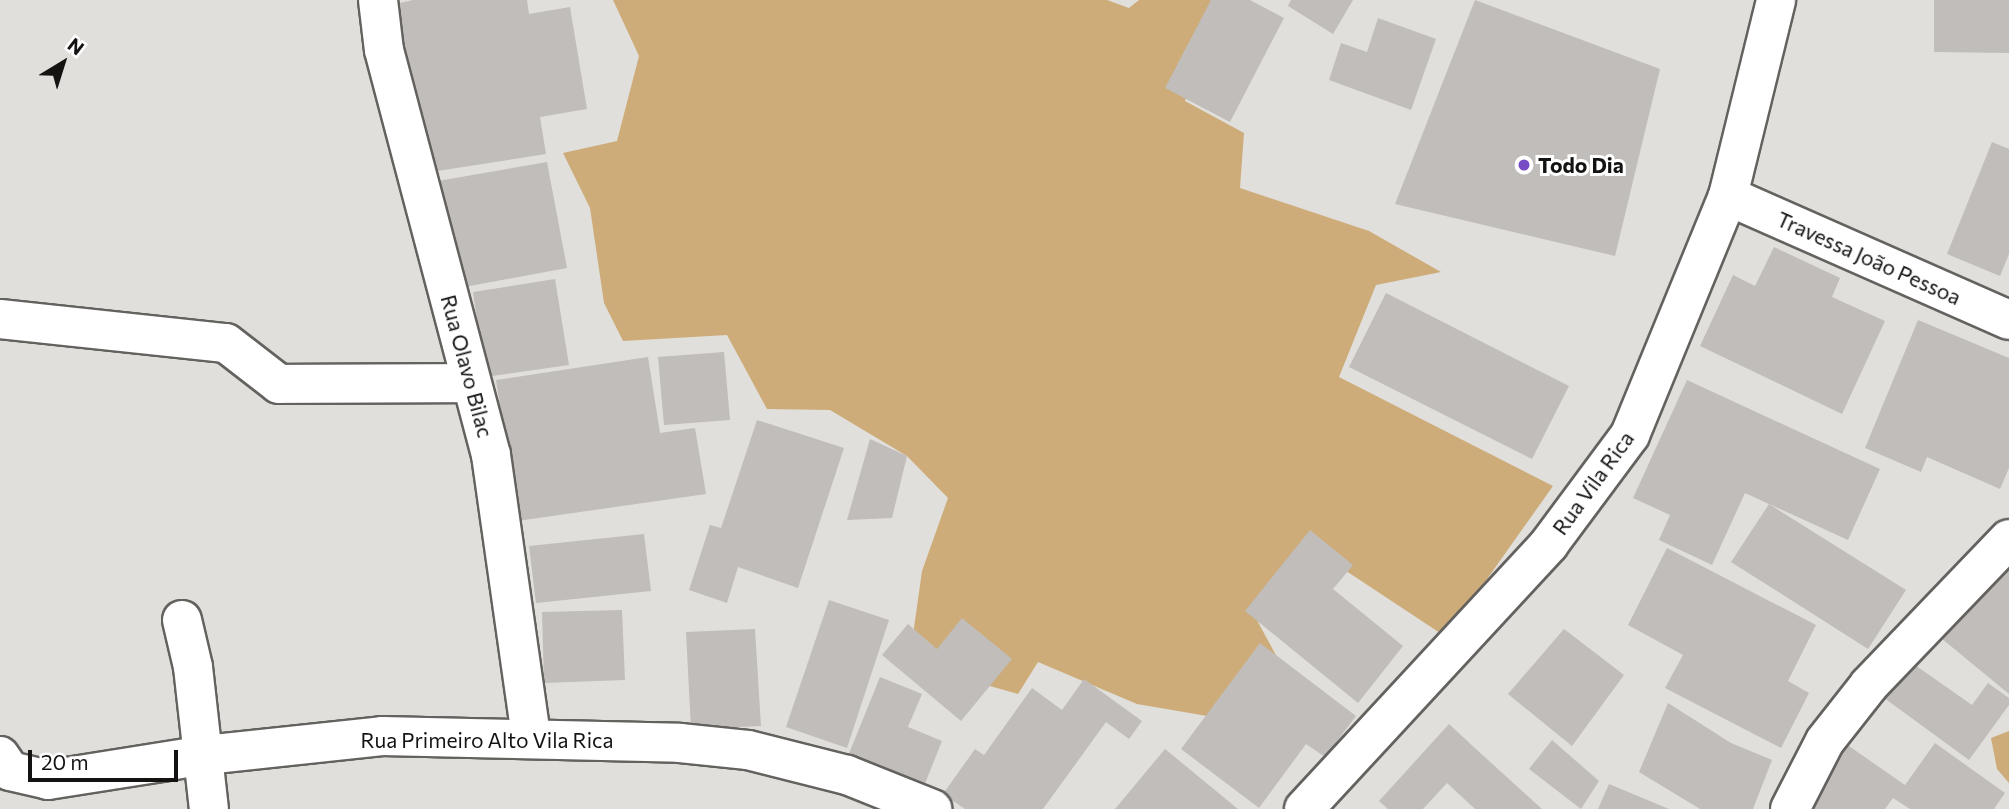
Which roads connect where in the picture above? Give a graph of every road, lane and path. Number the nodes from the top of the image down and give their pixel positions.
1 (378, 0) edge
2 (1776, 0) edge
3 (1728, 196) junction
4 (0, 319) edge
5 (2009, 320) edge
6 (471, 383) junction
7 (2009, 539) edge
8 (182, 620) dead end
9 (531, 737) junction
10 (205, 755) junction
11 (0, 756) edge
12 (209, 809) edge
13 (932, 809) edge
14 (1304, 809) edge
15 (1790, 809) edge

1 - 6 street, Rua Olavo Bilac
2 - 3 street, Rua Vila Rica
3 - 5 street, Travessa João Pessoa
3 - 14 street, Rua Vila Rica
4 - 6 street
6 - 9 street, Rua Olavo Bilac
7 - 15 street
8 - 10 street
9 - 10 street, Rua Primeiro Alto Vila Rica
9 - 13 street, Rua Primeiro Alto Vila Rica
10 - 11 street, Rua Primeiro Alto Vila Rica
10 - 12 street

